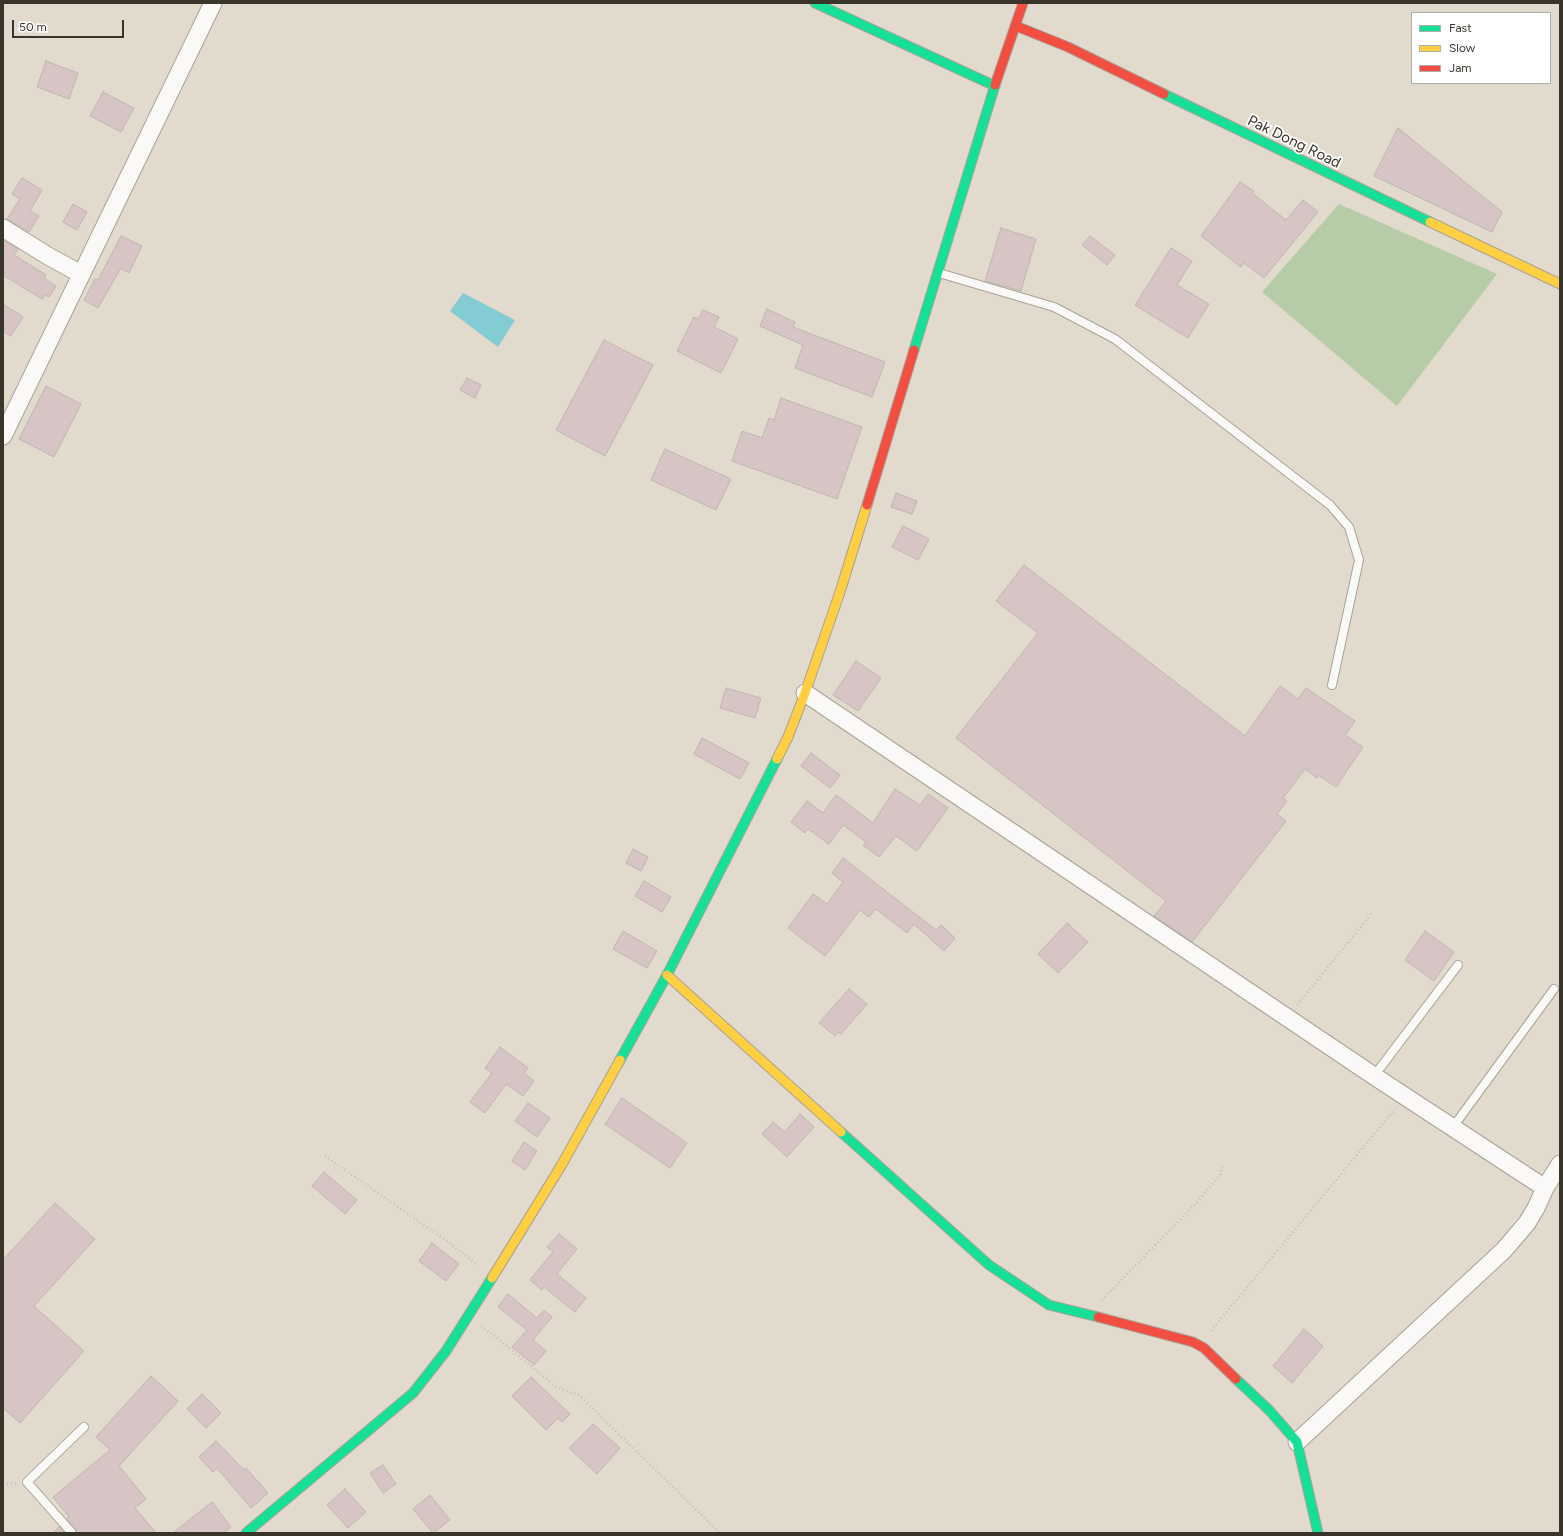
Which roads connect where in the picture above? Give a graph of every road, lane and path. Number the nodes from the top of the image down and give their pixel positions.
1 (213, 3) edge
2 (815, 3) edge
3 (1023, 3) edge
4 (1016, 26) junction
5 (995, 86) junction
6 (3, 228) edge
7 (938, 273) junction
8 (82, 274) junction
9 (1560, 284) edge
10 (3, 436) edge
11 (1332, 685) dead end
12 (805, 693) junction
13 (1371, 914) dead end
14 (1458, 965) dead end
15 (667, 975) junction
16 (1554, 989) dead end
17 (1287, 1018) junction
18 (1374, 1076) junction
19 (1405, 1096) junction
20 (1453, 1127) junction
21 (326, 1156) dead end
22 (1223, 1164) dead end
23 (1560, 1164) edge
24 (1545, 1188) junction
25 (493, 1276) junction
26 (1088, 1314) junction
27 (468, 1316) junction
28 (1194, 1342) junction
29 (84, 1427) dead end
30 (1297, 1442) junction
31 (72, 1533) edge
32 (246, 1533) edge
33 (720, 1533) edge
34 (1318, 1533) edge

1 - 8 street
2 - 5 street
3 - 4 street
4 - 5 street
4 - 9 street, Pak Dong Road
5 - 7 street
6 - 8 street
7 - 11 lane
7 - 12 street
8 - 10 street
12 - 15 street
12 - 17 street
13 - 17 path
14 - 18 lane
15 - 25 street
15 - 26 street
16 - 20 lane
17 - 18 street
18 - 19 street
19 - 20 street
19 - 28 path
20 - 24 street
21 - 25 path
22 - 26 path
23 - 24 street
24 - 30 street
25 - 27 street
26 - 28 street
27 - 32 street
27 - 33 path
28 - 30 street
29 - 31 lane
30 - 34 street

